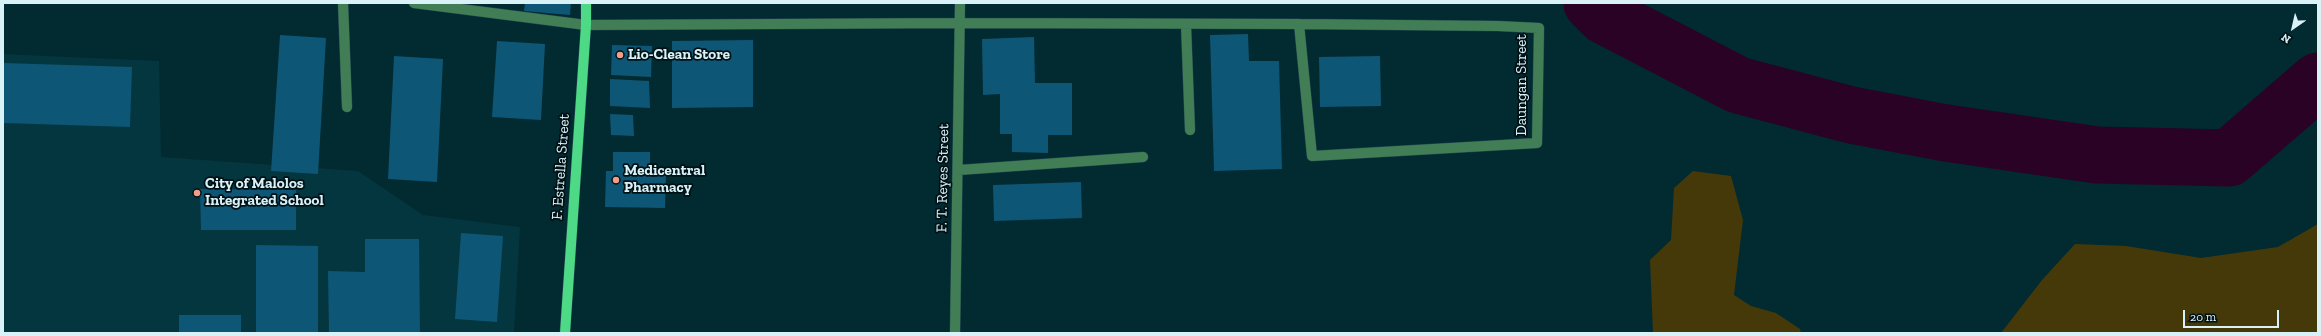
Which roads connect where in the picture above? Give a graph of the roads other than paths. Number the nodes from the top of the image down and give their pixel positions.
1 (343, 3) edge
2 (414, 3) edge
3 (586, 3) edge
4 (960, 3) edge
5 (961, 23) junction
6 (1299, 24) junction
7 (586, 25) junction
8 (1186, 25) junction
9 (347, 107) dead end
10 (1190, 130) dead end
11 (1144, 157) dead end
12 (958, 170) junction
13 (565, 333) edge
14 (955, 333) edge

1 - 9 street
2 - 7 street, Daungan Street
3 - 7 main road, F. Estrella Street
4 - 5 street, F. T. Reyes Street
5 - 7 street, Daungan Street
5 - 8 street, Daungan Street
5 - 12 street, F. T. Reyes Street
6 - 6 street, Daungan Street
6 - 8 street, Daungan Street
7 - 13 main road, F. Estrella Street
8 - 10 street
11 - 12 street
12 - 14 street, F. T. Reyes Street

